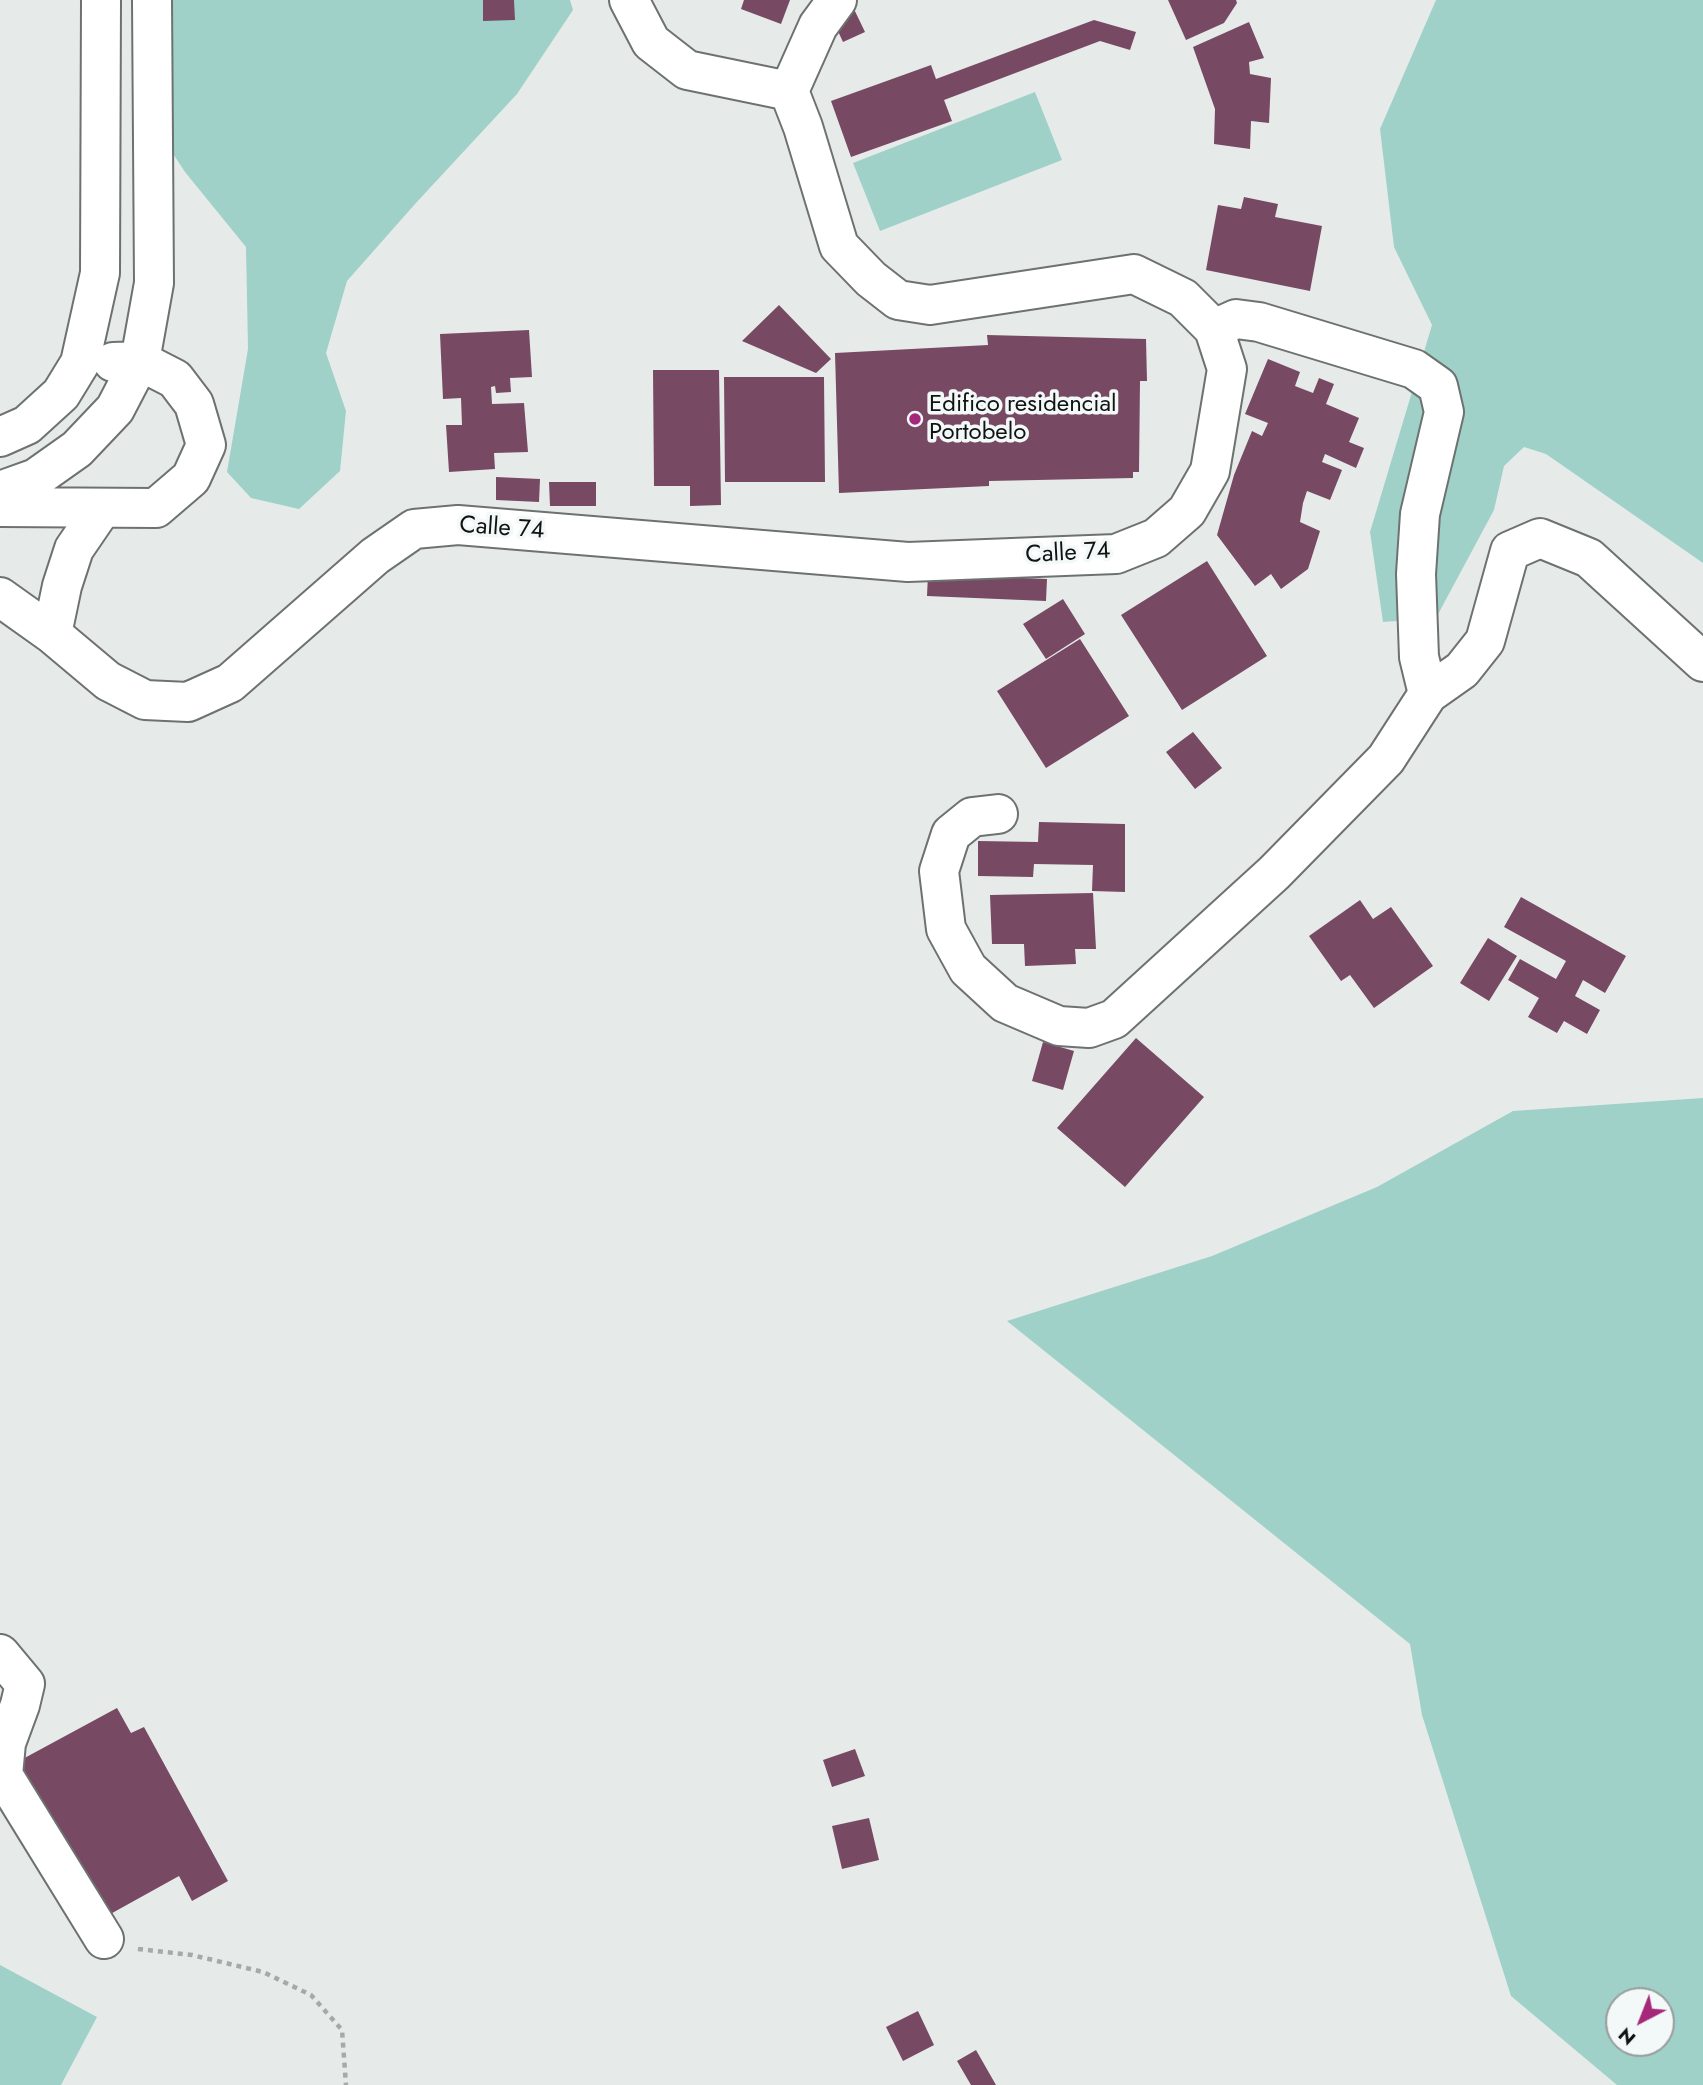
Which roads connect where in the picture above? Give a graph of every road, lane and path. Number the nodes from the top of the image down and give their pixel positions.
1 (101, 0) edge
2 (152, 0) edge
3 (629, 0) edge
4 (837, 0) edge
5 (789, 92) junction
6 (1214, 329) junction
7 (140, 361) junction
8 (80, 363) junction
9 (0, 437) edge
10 (0, 491) edge
11 (0, 507) edge
12 (102, 508) junction
13 (0, 597) edge
14 (52, 634) junction
15 (1703, 662) edge
16 (1428, 694) junction
17 (998, 814) dead end
18 (0, 1654) edge
19 (104, 1939) joint
20 (346, 2085) edge

1 - 8 street
2 - 7 street
3 - 5 street
4 - 5 street
5 - 6 street, Calle 74
6 - 14 street, Calle 74
6 - 16 street
7 - 8 street
7 - 10 street
7 - 12 street
8 - 9 street
11 - 12 street
12 - 14 street
13 - 14 street, Calle 74
15 - 16 street
16 - 17 street
18 - 19 street
19 - 20 path

